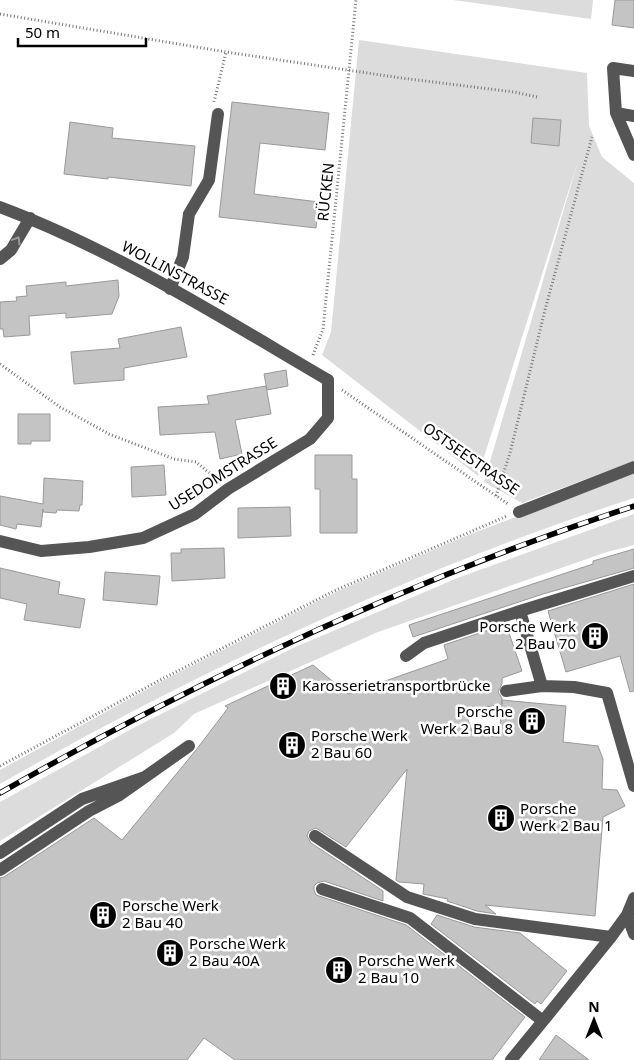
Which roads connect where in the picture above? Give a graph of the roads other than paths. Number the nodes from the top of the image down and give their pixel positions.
1 (634, 71) edge
2 (616, 113) junction
3 (218, 114) road end
4 (634, 116) edge
5 (634, 155) edge
6 (0, 207) edge
7 (30, 218) junction
8 (0, 259) edge
9 (170, 289) junction
10 (328, 380) joint
11 (634, 467) edge
12 (519, 512) road end
13 (0, 541) edge
14 (634, 576) edge
15 (520, 611) junction
16 (406, 656) dead end
17 (542, 686) junction
18 (506, 691) dead end
19 (189, 746) dead end
20 (145, 777) junction
21 (634, 786) edge
22 (314, 836) dead end
23 (0, 853) edge
24 (0, 870) edge
25 (322, 889) dead end
26 (634, 898) edge
27 (631, 914) edge
28 (634, 934) edge
29 (611, 937) junction
30 (543, 1021) junction
31 (511, 1060) edge

1 - 2 street
2 - 4 street
2 - 5 street
3 - 9 street
6 - 7 street, WOLLINSTRASSE
8 -> 7 street
7 - 9 street, WOLLINSTRASSE
9 - 10 street, WOLLINSTRASSE
10 - 13 street, USEDOMSTRASSE
11 - 12 street, OSTSEESTRASSE
14 - 15 street
15 - 16 street
15 - 17 street
17 - 18 street
17 - 21 street
19 - 20 street
20 - 23 street
20 - 24 street
22 - 29 street
25 - 30 street
26 - 27 street
27 - 28 street
27 - 29 street
29 - 30 street
30 - 31 street

